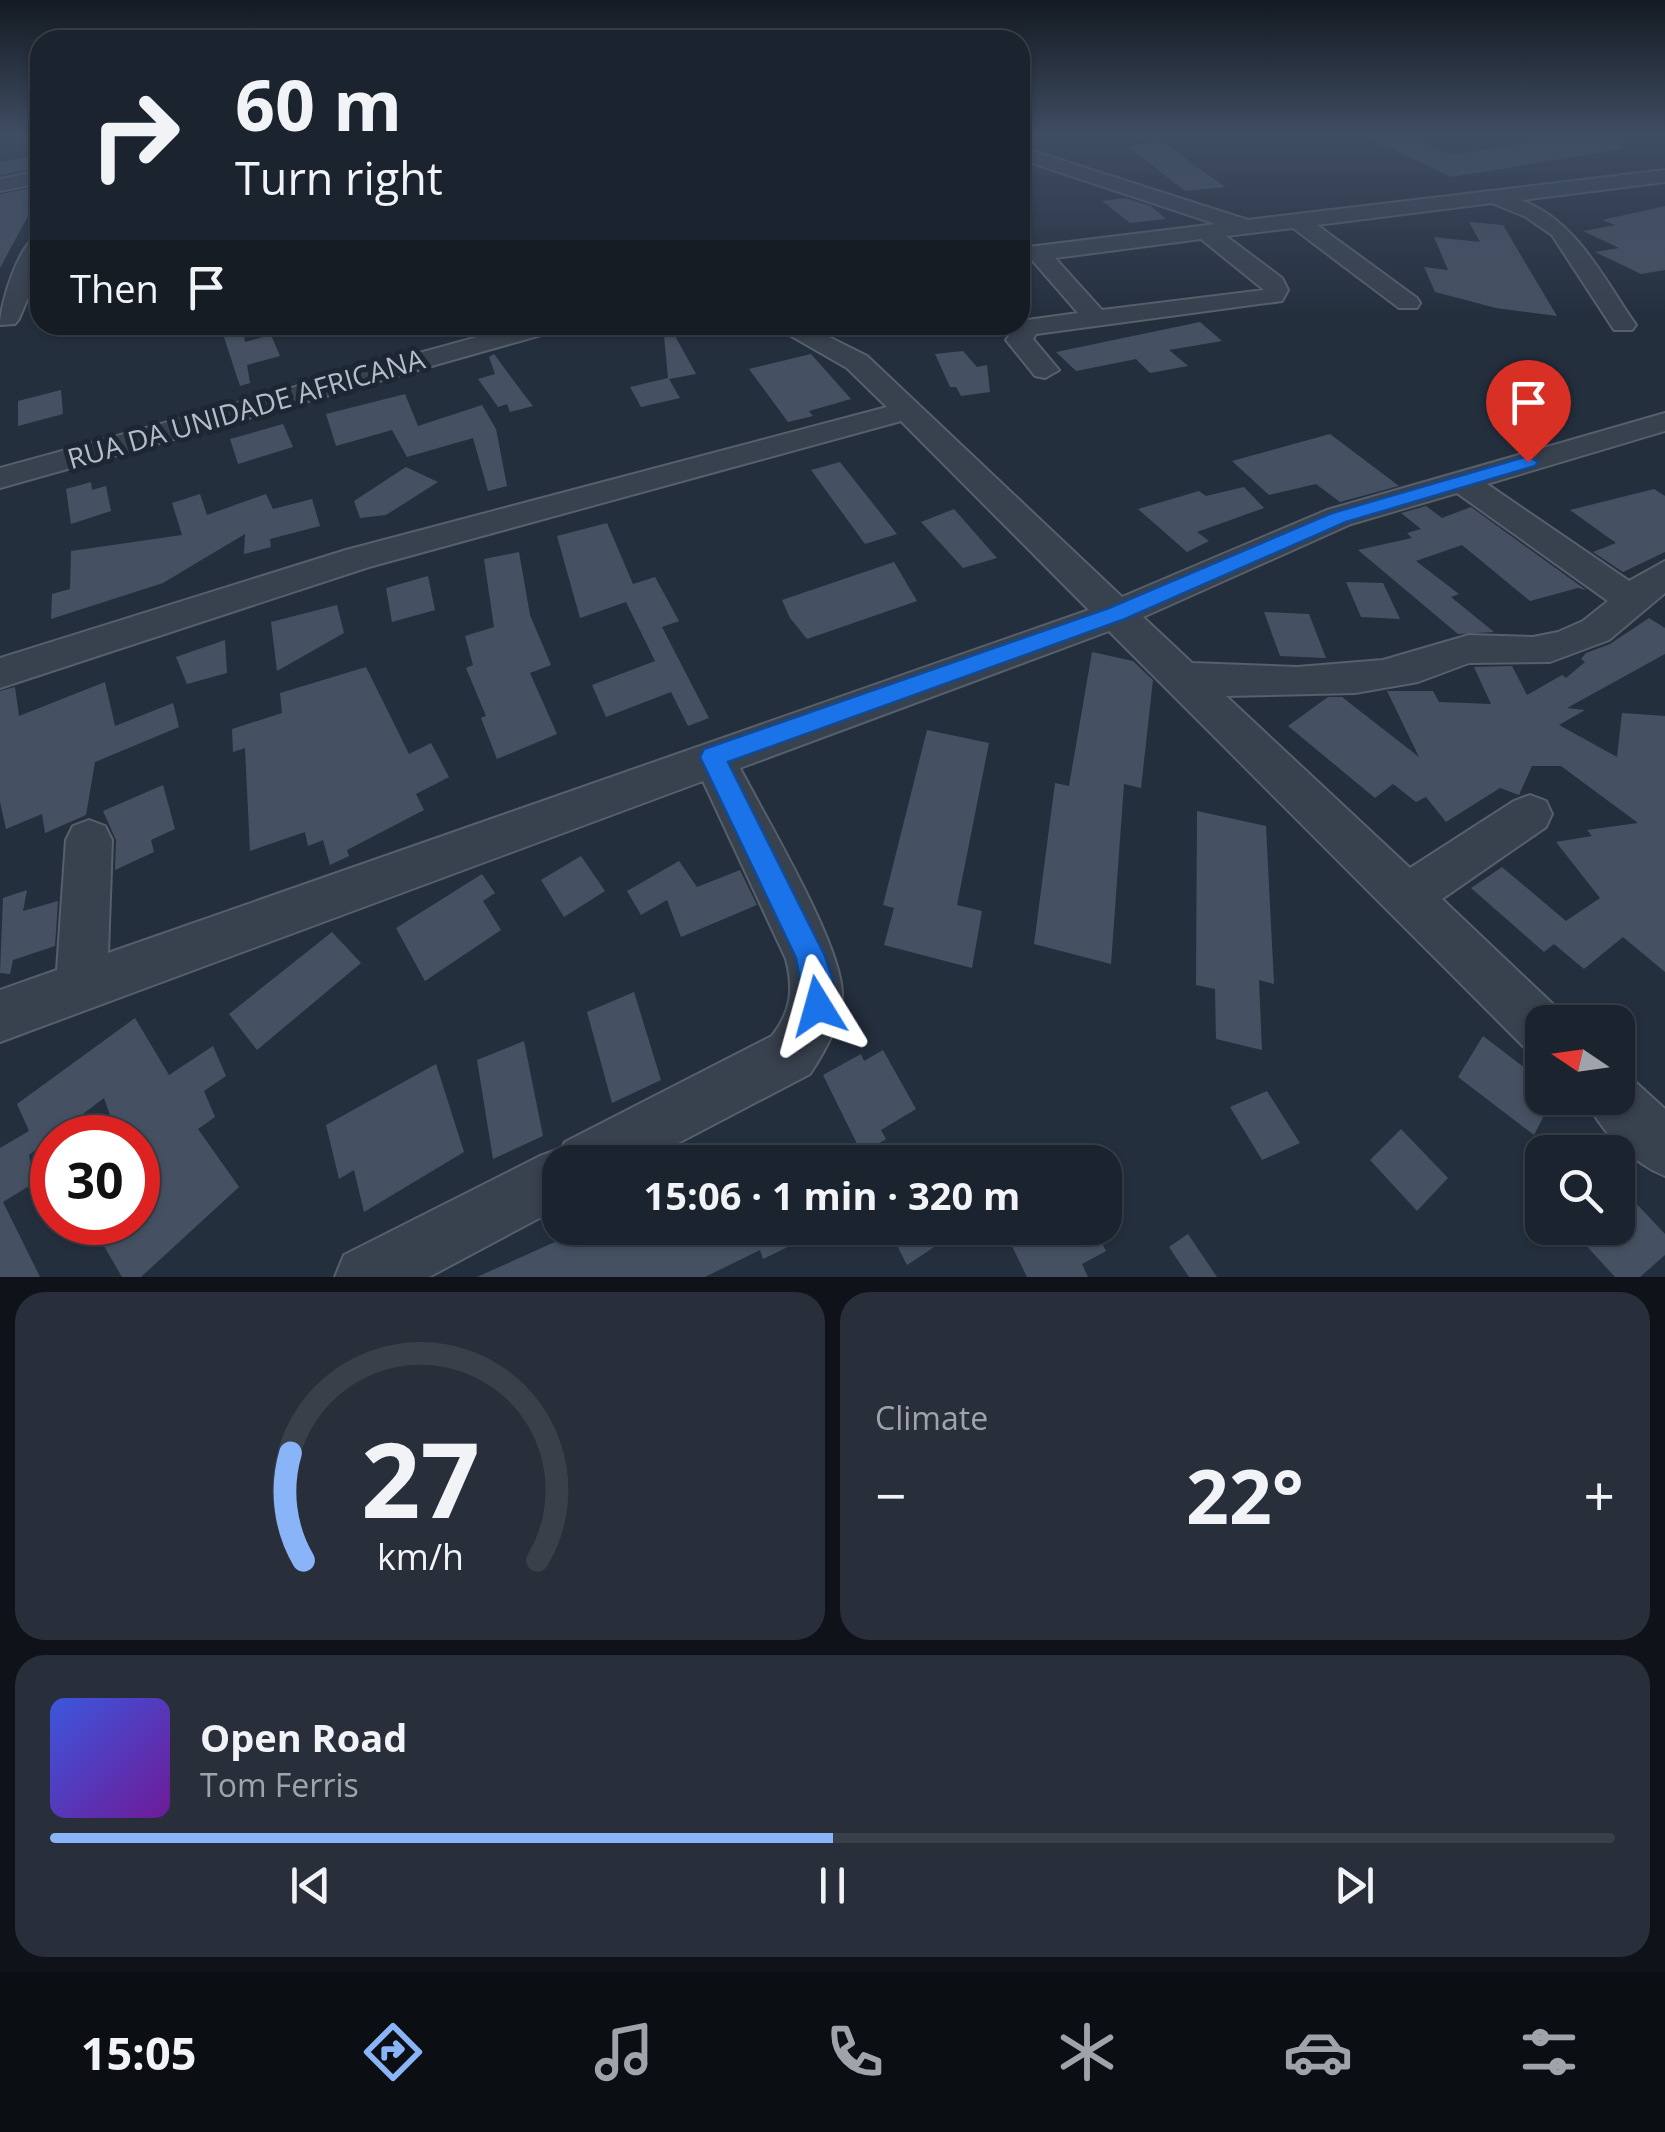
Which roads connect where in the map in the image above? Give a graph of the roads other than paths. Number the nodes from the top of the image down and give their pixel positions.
1 (1154, 197) edge
2 (1494, 197) junction
3 (1497, 197) edge
4 (1299, 222) junction
5 (1250, 228) junction
6 (1207, 233) junction
7 (1030, 254) edge
8 (1030, 255) edge
9 (30, 274) edge
10 (1408, 303) dead end
11 (30, 314) edge
12 (1096, 318) junction
13 (3, 319) edge
14 (1624, 325) dead end
15 (1030, 328) edge
16 (457, 335) edge
17 (514, 335) edge
18 (818, 335) edge
19 (1020, 335) edge
20 (1045, 370) dead end
21 (906, 411) junction
22 (1665, 422) edge
23 (0, 458) edge
24 (0, 478) edge
25 (1461, 482) junction
26 (1650, 584) edge
27 (1117, 614) junction
28 (0, 672) edge
29 (1182, 677) junction
30 (713, 757) junction
31 (1530, 814) dead end
32 (90, 840) dead end
33 (1407, 896) junction
34 (81, 987) junction
35 (1525, 1012) edge
36 (0, 1016) edge
37 (1631, 1115) edge
38 (618, 1145) edge
39 (1665, 1148) edge
40 (542, 1185) edge
41 (366, 1277) edge

1 - 5 street
2 - 3 street
2 - 4 street
2 - 14 street
4 - 5 street
4 - 10 street
5 - 6 street
6 - 7 street
6 - 12 street
8 - 12 street
9 - 13 street
11 - 13 street
12 - 15 street
16 - 23 street, RUA DA UNIDADE AFRICANA
17 - 24 street, RUA DA UNIDADE AFRICANA
18 - 21 street
19 - 20 street
21 - 27 street
21 - 28 street
22 - 25 street
25 - 26 street
25 - 27 street
26 - 29 street
27 - 29 street
27 - 30 street
29 - 33 street
30 - 34 street
30 - 38 street
31 - 33 street
32 - 34 street
33 - 35 street
34 - 36 street
37 - 39 street
40 - 41 street

